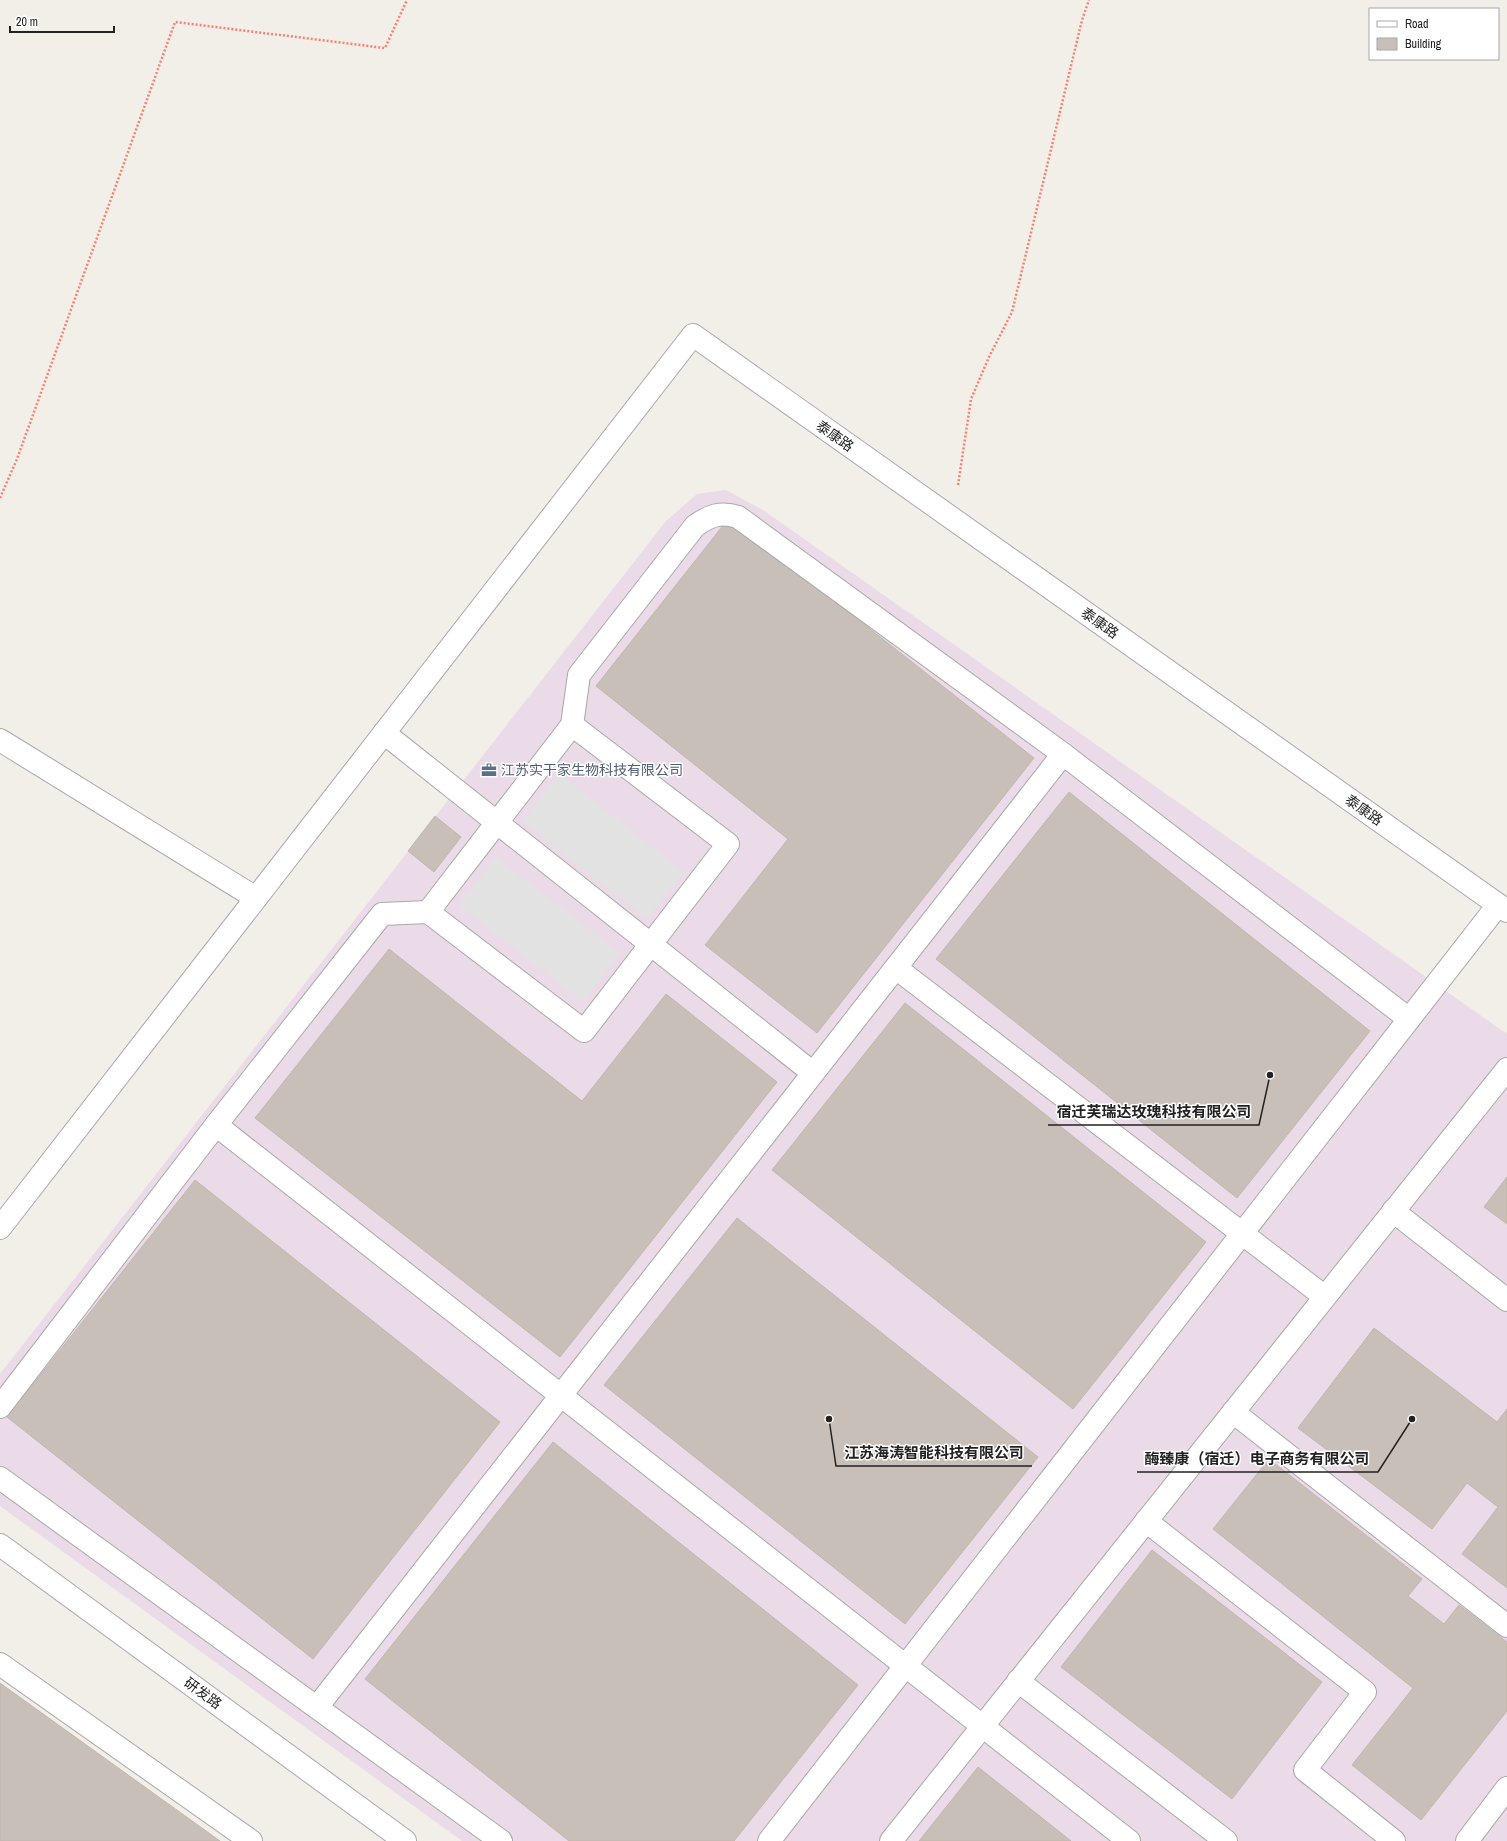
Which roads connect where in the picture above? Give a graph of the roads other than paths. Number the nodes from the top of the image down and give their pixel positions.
1 (572, 725) junction
2 (384, 733) junction
3 (0, 740) edge
4 (1063, 754) junction
5 (497, 823) junction
6 (256, 898) junction
7 (1503, 908) edge
8 (428, 912) junction
9 (651, 944) junction
10 (896, 968) junction
11 (1409, 1019) junction
12 (1507, 1069) edge
13 (813, 1074) junction
14 (216, 1125) junction
15 (1393, 1212) junction
16 (0, 1228) edge
17 (1241, 1234) junction
18 (1325, 1297) junction
19 (1507, 1300) edge
20 (561, 1396) junction
21 (0, 1407) edge
22 (1233, 1412) junction
23 (0, 1478) edge
24 (1146, 1521) junction
25 (0, 1545) edge
26 (1507, 1626) edge
27 (0, 1664) edge
28 (904, 1665) junction
29 (1018, 1681) junction
30 (317, 1707) junction
31 (982, 1726) junction
32 (1507, 1788) edge
33 (251, 1841) edge
34 (405, 1841) edge
35 (501, 1841) edge
36 (769, 1841) edge
37 (890, 1841) edge
38 (1129, 1841) edge
39 (1226, 1841) edge
40 (1394, 1841) edge
41 (1467, 1841) edge

1 - 4 street
1 - 5 street
1 - 9 street
2 - 5 street
2 - 6 street
2 - 7 street, 泰康路
3 - 6 street
4 - 10 street
4 - 11 street
5 - 8 street
5 - 9 street
6 - 16 street
7 - 11 street
8 - 9 street
8 - 14 street
9 - 13 street
10 - 13 street
10 - 17 street
11 - 17 street
12 - 15 street
13 - 20 street
14 - 20 street
14 - 21 street
15 - 18 street
15 - 19 street
17 - 18 street
17 - 28 street
18 - 22 street
20 - 28 street
20 - 30 street
22 - 24 street
22 - 26 street
23 - 30 street
24 - 29 street
24 - 40 street
25 - 34 street, 研发路
27 - 33 street
28 - 31 street
28 - 36 street
29 - 31 street
29 - 39 street
30 - 35 street
31 - 37 street
31 - 38 street
32 - 41 street

